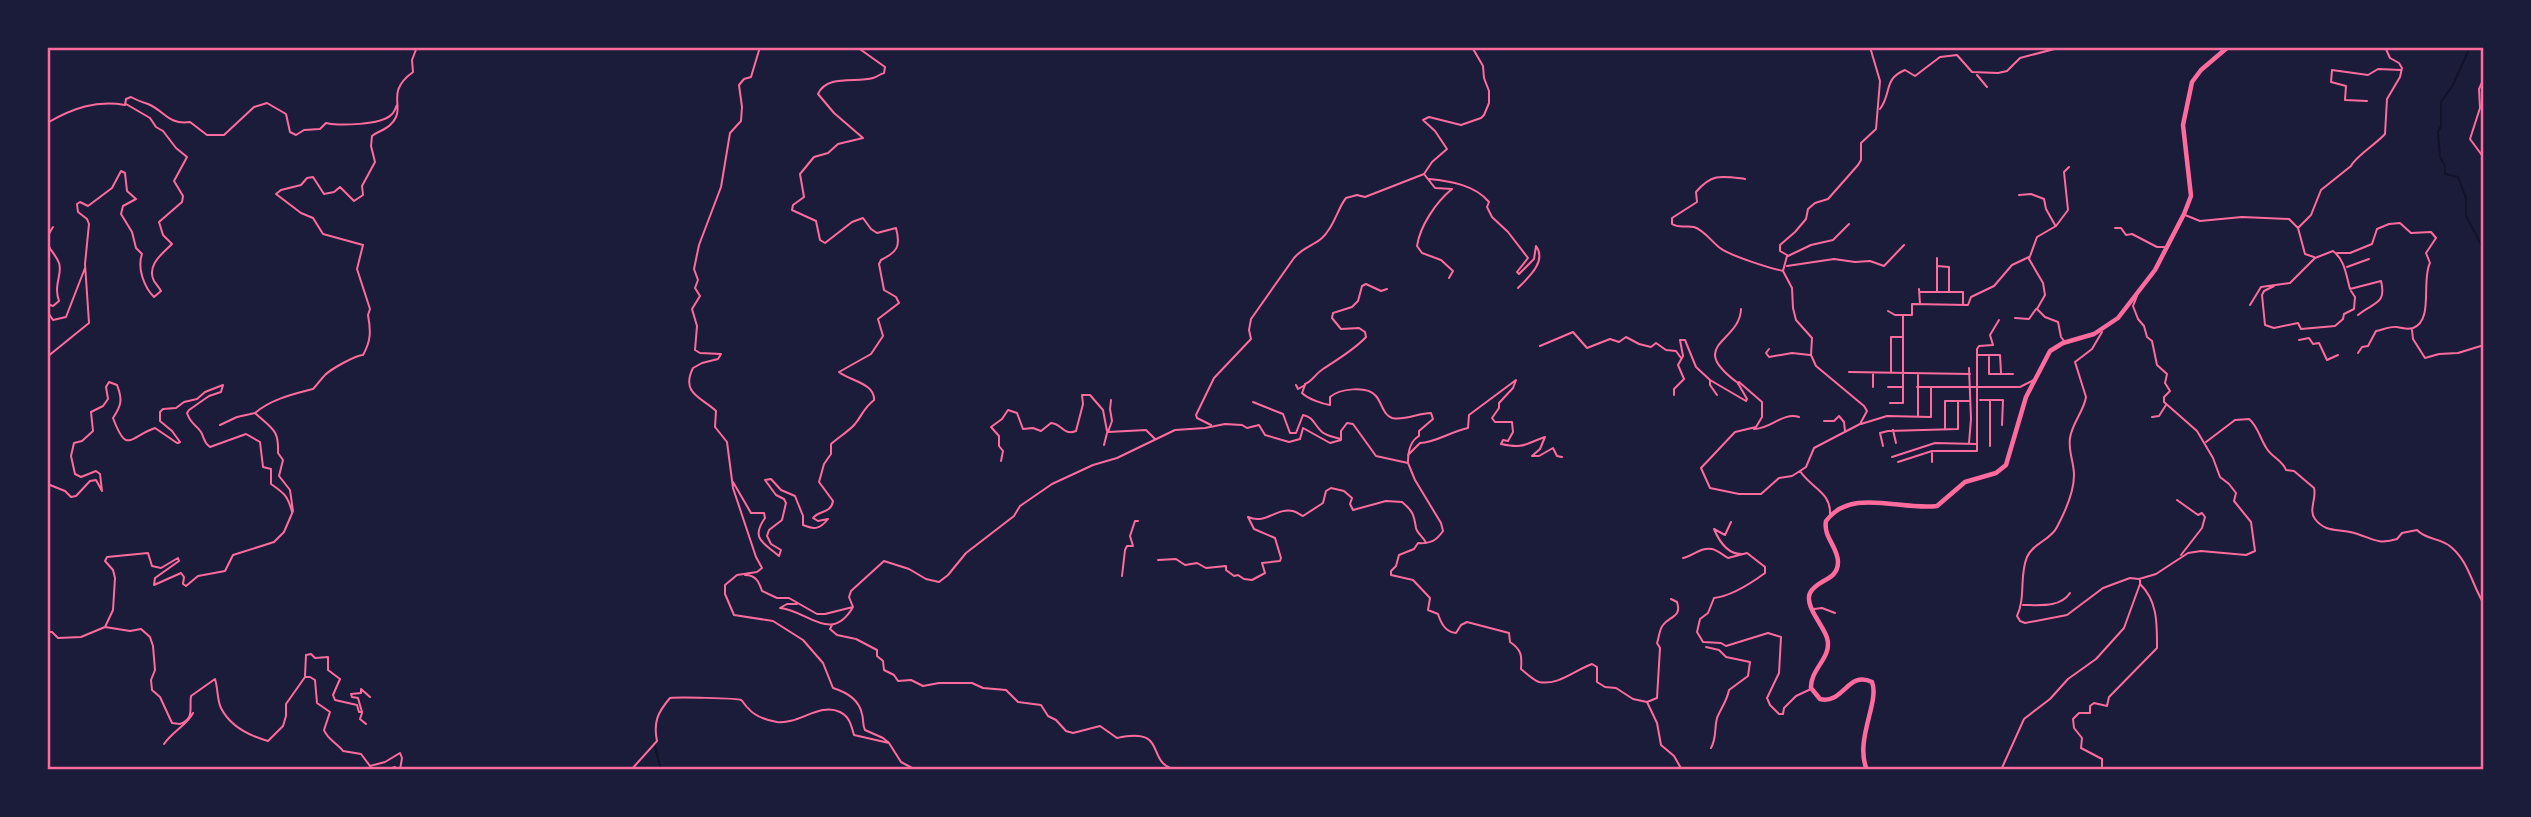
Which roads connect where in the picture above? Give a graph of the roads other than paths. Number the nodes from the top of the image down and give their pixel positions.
1 (417, 47) edge
2 (760, 47) edge
3 (857, 47) edge
4 (1472, 47) edge
5 (1870, 47) edge
6 (2062, 47) edge
7 (2228, 47) edge
8 (2385, 47) edge
9 (2402, 70) junction
10 (1977, 74) junction
11 (2484, 78) edge
12 (1987, 87) dead end
13 (2367, 101) dead end
14 (126, 104) junction
15 (398, 104) junction
16 (1879, 110) junction
17 (47, 123) edge
18 (2484, 158) edge
19 (2069, 167) dead end
20 (1424, 174) junction
21 (1429, 179) junction
22 (1745, 179) dead end
23 (2019, 195) dead end
24 (2184, 214) junction
25 (1849, 224) dead end
26 (2056, 226) junction
27 (53, 227) dead end
28 (2115, 228) dead end
29 (2298, 228) junction
30 (1904, 245) dead end
31 (2167, 247) junction
32 (2337, 253) junction
33 (1787, 256) junction
34 (2030, 257) junction
35 (1937, 258) dead end
36 (2315, 258) junction
37 (2369, 259) dead end
38 (1786, 266) junction
39 (86, 267) junction
40 (1937, 267) junction
41 (2345, 268) junction
42 (1783, 271) junction
43 (1449, 278) dead end
44 (2275, 285) junction
45 (1518, 288) dead end
46 (1387, 289) dead end
47 (2350, 289) junction
48 (1937, 292) junction
49 (1949, 292) junction
50 (2137, 295) junction
51 (47, 304) edge
52 (1920, 304) junction
53 (1963, 305) junction
54 (2250, 305) dead end
55 (1741, 309) dead end
56 (2037, 309) junction
57 (47, 311) edge
58 (1888, 311) dead end
59 (1903, 315) junction
60 (2358, 315) dead end
61 (2015, 318) dead end
62 (1999, 320) dead end
63 (2412, 329) junction
64 (2102, 330) junction
65 (1904, 337) junction
66 (2299, 340) dead end
67 (2066, 342) junction
68 (2484, 345) edge
69 (1541, 346) dead end
70 (1769, 348) dead end
71 (2358, 353) dead end
72 (1811, 355) junction
73 (1977, 355) junction
74 (1989, 355) junction
75 (2337, 355) dead end
76 (47, 357) edge
77 (1681, 358) junction
78 (1969, 368) dead end
79 (1849, 372) dead end
80 (1873, 372) junction
81 (1891, 373) junction
82 (1904, 373) junction
83 (1918, 373) junction
84 (1970, 373) junction
85 (2001, 373) junction
86 (2013, 373) dead end
87 (1710, 380) junction
88 (2034, 380) junction
89 (1738, 383) junction
90 (1296, 385) dead end
91 (1305, 385) junction
92 (1873, 387) dead end
93 (1888, 387) dead end
94 (1904, 387) junction
95 (1917, 387) junction
96 (1931, 387) junction
97 (1970, 387) junction
98 (1977, 387) junction
99 (1717, 394) dead end
100 (1674, 395) dead end
101 (1111, 400) dead end
102 (1979, 400) junction
103 (1990, 400) junction
104 (1958, 401) junction
105 (1971, 401) junction
106 (1253, 402) dead end
107 (1891, 403) dead end
108 (2166, 404) junction
109 (1867, 411) junction
110 (255, 413) junction
111 (1918, 416) junction
112 (1799, 417) dead end
113 (2152, 417) dead end
114 (1874, 420) junction
115 (1825, 421) dead end
116 (1860, 424) junction
117 (220, 425) dead end
118 (2003, 425) dead end
119 (1212, 426) junction
120 (1753, 428) junction
121 (1893, 430) junction
122 (1945, 430) junction
123 (1108, 431) junction
124 (1846, 431) junction
125 (1155, 439) junction
126 (1341, 440) junction
127 (2206, 442) junction
128 (1896, 443) dead end
129 (1969, 443) junction
130 (1977, 444) junction
131 (1104, 445) dead end
132 (1883, 446) dead end
133 (1990, 446) dead end
134 (1932, 451) junction
135 (1955, 451) junction
136 (1408, 455) junction
137 (1562, 457) dead end
138 (1892, 457) dead end
139 (1955, 459) dead end
140 (1001, 461) dead end
141 (1898, 462) dead end
142 (1932, 462) dead end
143 (1408, 463) junction
144 (1800, 471) junction
145 (733, 482) junction
146 (47, 492) edge
147 (2177, 500) dead end
148 (291, 515) junction
149 (1830, 515) junction
150 (1138, 520) dead end
151 (1731, 522) dead end
152 (1427, 544) junction
153 (1747, 554) junction
154 (2181, 556) junction
155 (1683, 558) dead end
156 (1158, 561) dead end
157 (737, 575) junction
158 (1122, 576) dead end
159 (2139, 579) junction
160 (2140, 584) junction
161 (2070, 593) dead end
162 (1671, 599) dead end
163 (796, 604) junction
164 (2484, 604) edge
165 (2022, 605) junction
166 (853, 607) junction
167 (1813, 610) junction
168 (1835, 613) dead end
169 (832, 624) junction
170 (104, 627) junction
171 (47, 632) edge
172 (1706, 648) dead end
173 (305, 677) junction
174 (1811, 688) junction
175 (370, 697) dead end
176 (2484, 701) edge
177 (1647, 702) junction
178 (192, 712) junction
179 (362, 712) junction
180 (2484, 714) edge
181 (366, 724) dead end
182 (889, 743) junction
183 (164, 744) dead end
184 (1711, 748) dead end
185 (386, 770) edge
186 (399, 770) edge
187 (631, 770) edge
188 (916, 770) edge
189 (1178, 770) edge
190 (1682, 770) edge
191 (1867, 770) edge
192 (2003, 770) edge
193 (2099, 770) edge

1 - 15 street
2 - 145 street
3 - 145 street
4 - 20 street
5 - 16 street
6 - 10 street
7 - 24 highway
8 - 9 street
9 - 13 street
9 - 29 street
10 - 12 street
10 - 16 street
11 - 18 street
14 - 15 street
14 - 17 street
14 - 39 street
15 - 110 street
16 - 33 street
19 - 26 street
20 - 21 street
20 - 119 street
21 - 43 street
21 - 45 street
22 - 42 street
23 - 26 street
24 - 29 street
24 - 31 highway
25 - 33 street
26 - 34 street
27 - 51 street
28 - 31 street
29 - 36 street
30 - 38 street
31 - 50 highway
32 - 36 street
32 - 41 street
32 - 63 street
33 - 38 street
34 - 53 street
34 - 56 street
35 - 40 street
36 - 44 street
37 - 41 street
38 - 42 street
39 - 57 street
39 - 76 street
40 - 48 street
40 - 49 street
41 - 47 street
42 - 72 street
44 - 47 street
44 - 54 street
46 - 91 street
47 - 60 street
48 - 49 street
48 - 52 street
49 - 53 street
50 - 64 highway
50 - 108 street
52 - 53 street
52 - 59 street
55 - 89 street
56 - 61 street
56 - 67 street
58 - 59 street
59 - 65 street
62 - 73 street
63 - 68 street
63 - 71 street
64 - 67 highway
64 - 165 street
65 - 81 street
65 - 82 street
66 - 75 street
67 - 88 highway
69 - 77 street
70 - 72 street
72 - 109 street
73 - 74 street
73 - 98 street
74 - 85 street
74 - 85 street
77 - 87 street
77 - 100 street
78 - 84 street
79 - 80 street
80 - 81 street
80 - 92 street
81 - 82 street
82 - 83 street
82 - 94 street
83 - 84 street
83 - 95 street
84 - 97 street
85 - 86 street
87 - 89 street
87 - 99 street
88 - 98 street
88 - 149 highway
89 - 120 street
90 - 91 street
91 - 136 street
93 - 94 street
94 - 107 street
95 - 96 street
95 - 111 street
96 - 97 street
96 - 111 street
97 - 98 street
97 - 105 street
98 - 102 street
101 - 123 street
102 - 103 street
102 - 130 street
103 - 118 street
103 - 133 street
104 - 105 street
104 - 122 street
104 - 122 street
105 - 129 street
106 - 126 street
108 - 113 street
108 - 127 street
109 - 114 street
109 - 116 street
110 - 117 street
110 - 148 street
111 - 114 street
112 - 120 street
114 - 116 street
115 - 124 street
116 - 124 street
119 - 125 street
119 - 126 street
120 - 144 street
121 - 122 street
121 - 128 street
121 - 132 street
123 - 125 street
123 - 131 street
123 - 140 street
124 - 144 street
125 - 166 street
126 - 143 street
127 - 154 street
127 - 164 street
129 - 130 street
129 - 138 street
130 - 135 street
134 - 135 street
134 - 141 street
134 - 142 street
135 - 139 street
136 - 137 street
136 - 143 street
143 - 152 street
144 - 149 street
145 - 157 street
146 - 148 street
147 - 154 street
148 - 170 street
149 - 167 highway
150 - 158 street
151 - 153 street
152 - 156 street
152 - 177 street
153 - 155 street
153 - 174 street
154 - 159 street
157 - 163 street
157 - 182 street
159 - 160 street
159 - 165 street
160 - 192 street
160 - 193 street
161 - 165 street
162 - 177 street
163 - 166 street
163 - 169 street
166 - 169 street
167 - 168 street
167 - 174 highway
169 - 189 street
170 - 171 street
170 - 178 street
172 - 184 street
173 - 178 street
173 - 179 street
173 - 186 street
174 - 191 highway
175 - 179 street
176 - 180 street
177 - 190 street
178 - 183 street
179 - 181 street
182 - 187 street
182 - 188 street
185 - 186 street

